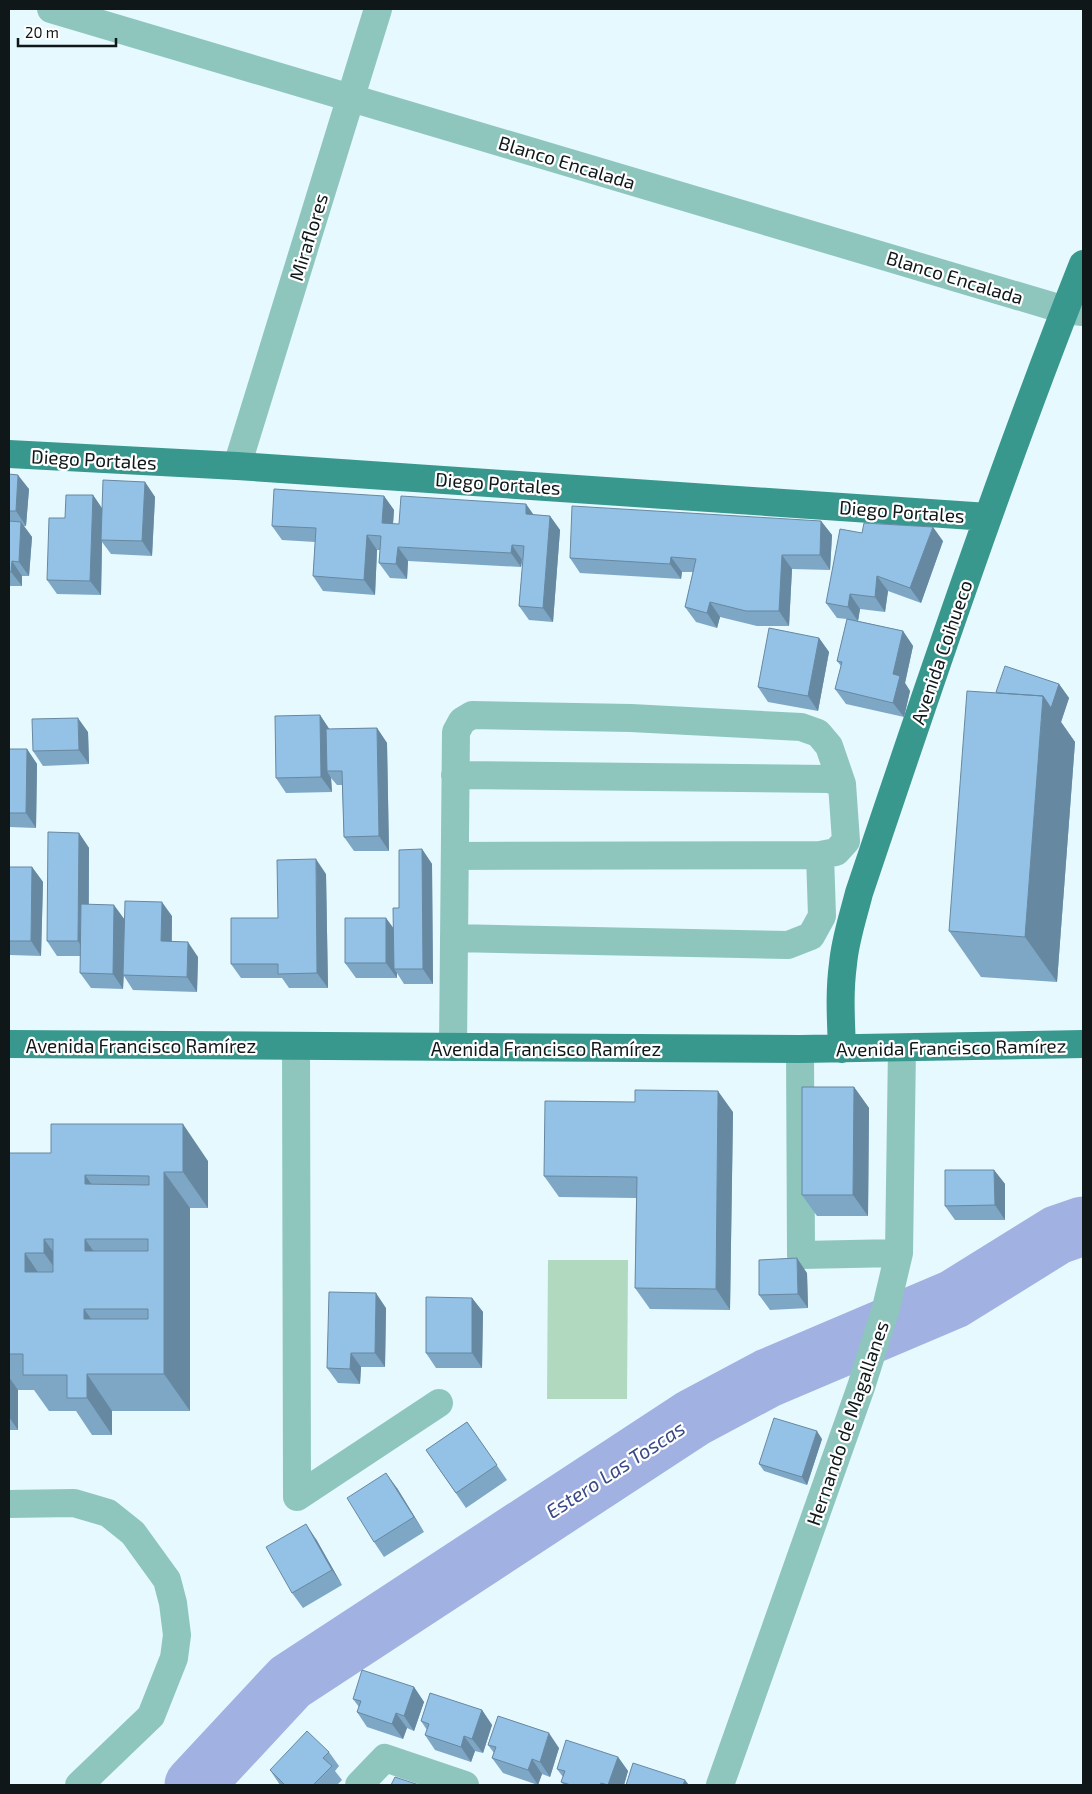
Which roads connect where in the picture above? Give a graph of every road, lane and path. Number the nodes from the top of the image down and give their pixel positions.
1 (51, 9) edge
2 (378, 9) edge
3 (351, 98) junction
4 (1083, 264) edge
5 (1074, 311) edge
6 (9, 454) edge
7 (237, 466) junction
8 (988, 518) junction
9 (456, 775) junction
10 (842, 784) junction
11 (820, 855) junction
12 (455, 856) junction
13 (454, 938) junction
14 (9, 1044) edge
15 (1083, 1044) edge
16 (296, 1046) junction
17 (453, 1047) junction
18 (902, 1048) junction
19 (800, 1049) junction
20 (842, 1049) junction
21 (898, 1253) junction
22 (439, 1403) dead end
23 (9, 1504) edge
24 (79, 1785) edge
25 (359, 1785) edge
26 (465, 1785) edge
27 (720, 1785) edge

1 - 3 street, Blanco Encalada
2 - 3 street, Miraflores
3 - 5 street, Blanco Encalada
3 - 7 street, Miraflores
4 - 5 main road, Avenida Coihueco
5 - 8 main road, Avenida Coihueco
6 - 7 main road, Diego Portales
7 - 8 main road, Diego Portales
8 - 20 main road, Avenida Coihueco
9 - 10 street
9 - 10 street
9 - 12 street
10 - 11 street
11 - 12 street
11 - 13 street
12 - 13 street
13 - 17 street
14 - 16 main road, Avenida Francisco Ramírez
15 - 18 main road, Avenida Francisco Ramírez
16 - 17 main road, Avenida Francisco Ramírez
16 - 22 street
17 - 19 main road, Avenida Francisco Ramírez
18 - 20 main road, Avenida Francisco Ramírez
18 - 21 street, Hernando de Magallanes
19 - 20 main road, Avenida Francisco Ramírez
19 - 21 street
21 - 27 street, Hernando de Magallanes
23 - 24 street
25 - 26 street

